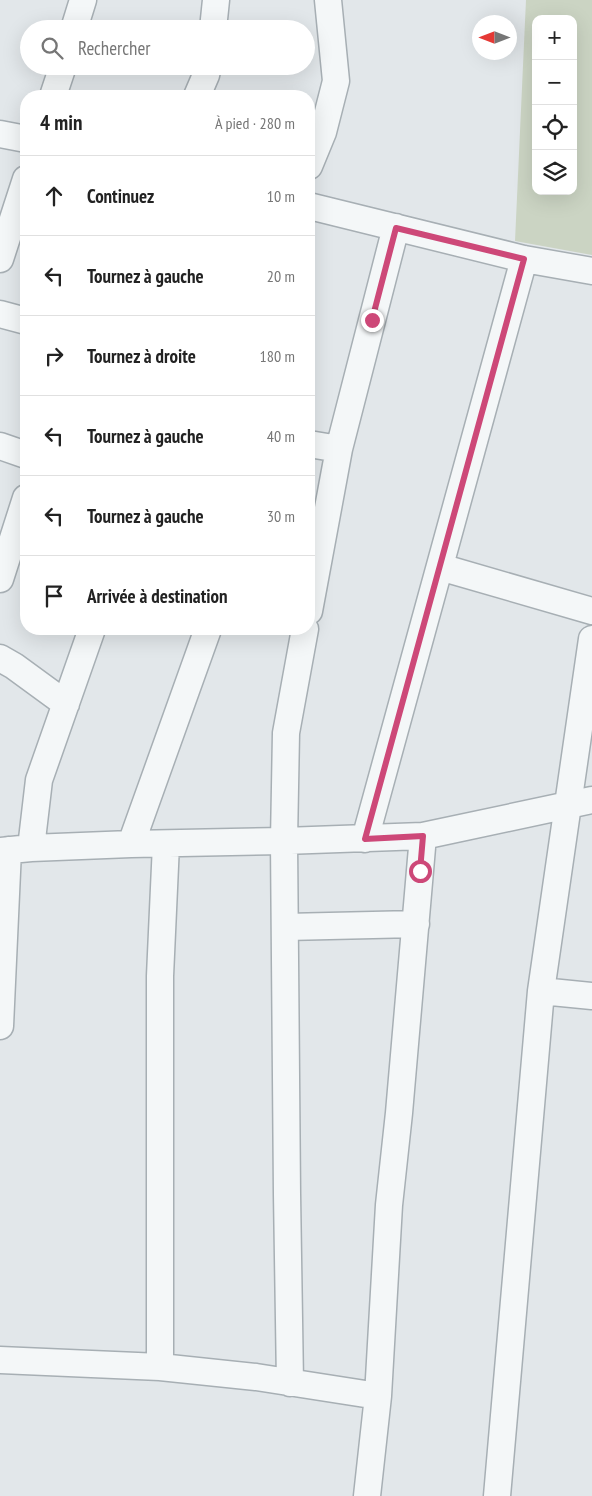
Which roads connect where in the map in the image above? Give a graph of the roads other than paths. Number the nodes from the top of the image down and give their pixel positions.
1 (83, 0) edge
2 (216, 0) edge
3 (328, 0) edge
4 (77, 20) edge
5 (215, 20) edge
6 (60, 75) edge
7 (206, 75) edge
8 (55, 90) edge
9 (200, 90) edge
10 (0, 134) edge
11 (20, 138) edge
12 (315, 152) edge
13 (20, 197) edge
14 (315, 208) edge
15 (396, 228) junction
16 (0, 259) edge
17 (524, 259) junction
18 (592, 271) edge
19 (0, 314) edge
20 (20, 319) edge
21 (315, 445) edge
22 (0, 446) edge
23 (339, 449) junction
24 (20, 453) edge
25 (20, 517) edge
26 (440, 567) junction
27 (0, 579) edge
28 (315, 579) edge
29 (592, 611) edge
30 (90, 635) edge
31 (206, 635) edge
32 (304, 635) edge
33 (592, 639) edge
34 (0, 658) edge
35 (66, 704) junction
36 (580, 803) edge
37 (423, 836) junction
38 (365, 839) junction
39 (284, 841) junction
40 (131, 844) junction
41 (166, 844) junction
42 (13, 850) edge
43 (416, 924) junction
44 (286, 927) junction
45 (541, 991) junction
46 (592, 996) edge
47 (0, 1026) edge
48 (0, 1360) edge
49 (160, 1367) junction
50 (290, 1383) junction
51 (378, 1396) junction
52 (367, 1496) edge
53 (497, 1496) edge

1 - 4 street
2 - 5 street
3 - 12 street
6 - 8 street
7 - 9 street
10 - 11 street
13 - 16 street
14 - 15 street
15 - 17 street
15 - 23 street
17 - 18 street
17 - 26 street
19 - 20 street
21 - 23 street
22 - 24 street
23 - 28 street
25 - 27 street
26 - 29 street
26 - 38 street
30 - 35 street
31 - 40 street
32 - 39 street
33 - 36 street
34 - 35 street
35 - 42 street
36 - 37 street
36 - 45 street
37 - 38 street
37 - 43 street
38 - 39 street
39 - 41 street
39 - 44 street
40 - 41 street
40 - 42 street
41 - 49 street
42 - 47 street
43 - 44 street
43 - 51 street
44 - 50 street
45 - 46 street
45 - 53 street
48 - 49 street
49 - 50 street
50 - 51 street
51 - 52 street

